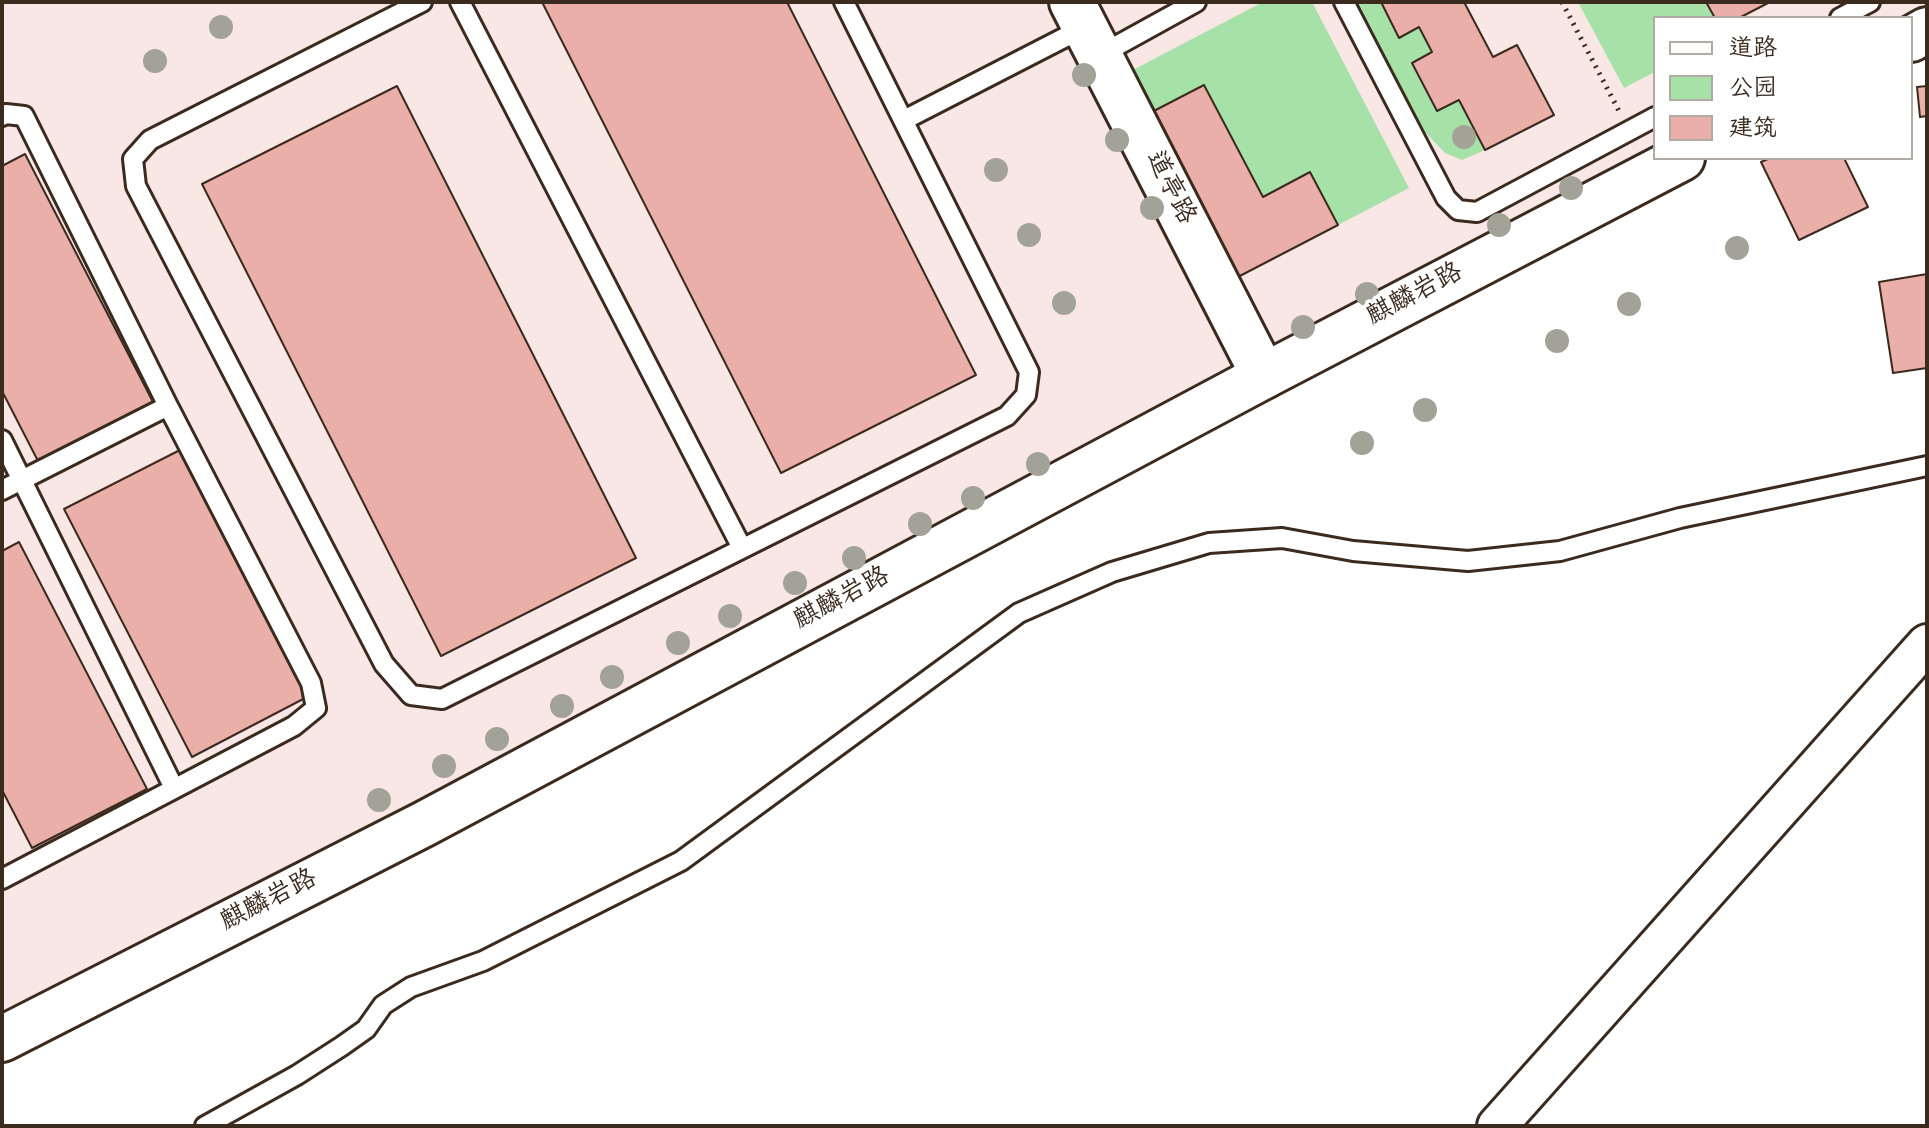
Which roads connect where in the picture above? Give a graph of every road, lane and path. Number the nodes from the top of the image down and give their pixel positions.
1 (422, 2) edge
2 (460, 2) edge
3 (844, 2) edge
4 (1196, 2) edge
5 (1344, 2) edge
6 (1562, 2) edge
7 (1870, 2) edge
8 (1844, 16) edge
9 (1086, 28) edge
10 (2, 116) edge
11 (1653, 118) edge
12 (904, 120) junction
13 (1630, 130) junction
14 (1678, 160) edge
15 (1264, 376) junction
16 (168, 406) junction
17 (2, 440) edge
18 (1927, 466) edge
19 (21, 480) junction
20 (2, 490) edge
21 (742, 548) junction
22 (1927, 644) edge
23 (174, 788) junction
24 (4, 873) edge
25 (2, 1039) edge
26 (205, 1126) edge
27 (1497, 1126) edge

1 - 21 lane
2 - 21 lane
3 - 12 lane
4 - 9 lane
5 - 13 lane
6 - 13 path
7 - 8 lane
9 - 12 lane
9 - 15 main road, 道亭路
10 - 16 lane
11 - 13 lane
12 - 21 lane
14 - 15 main road, 麒麟岩路
15 - 25 main road, 麒麟岩路
16 - 19 lane
16 - 23 lane
17 - 19 lane
18 - 26 lane
19 - 20 lane
19 - 23 lane
22 - 27 street
23 - 24 lane

